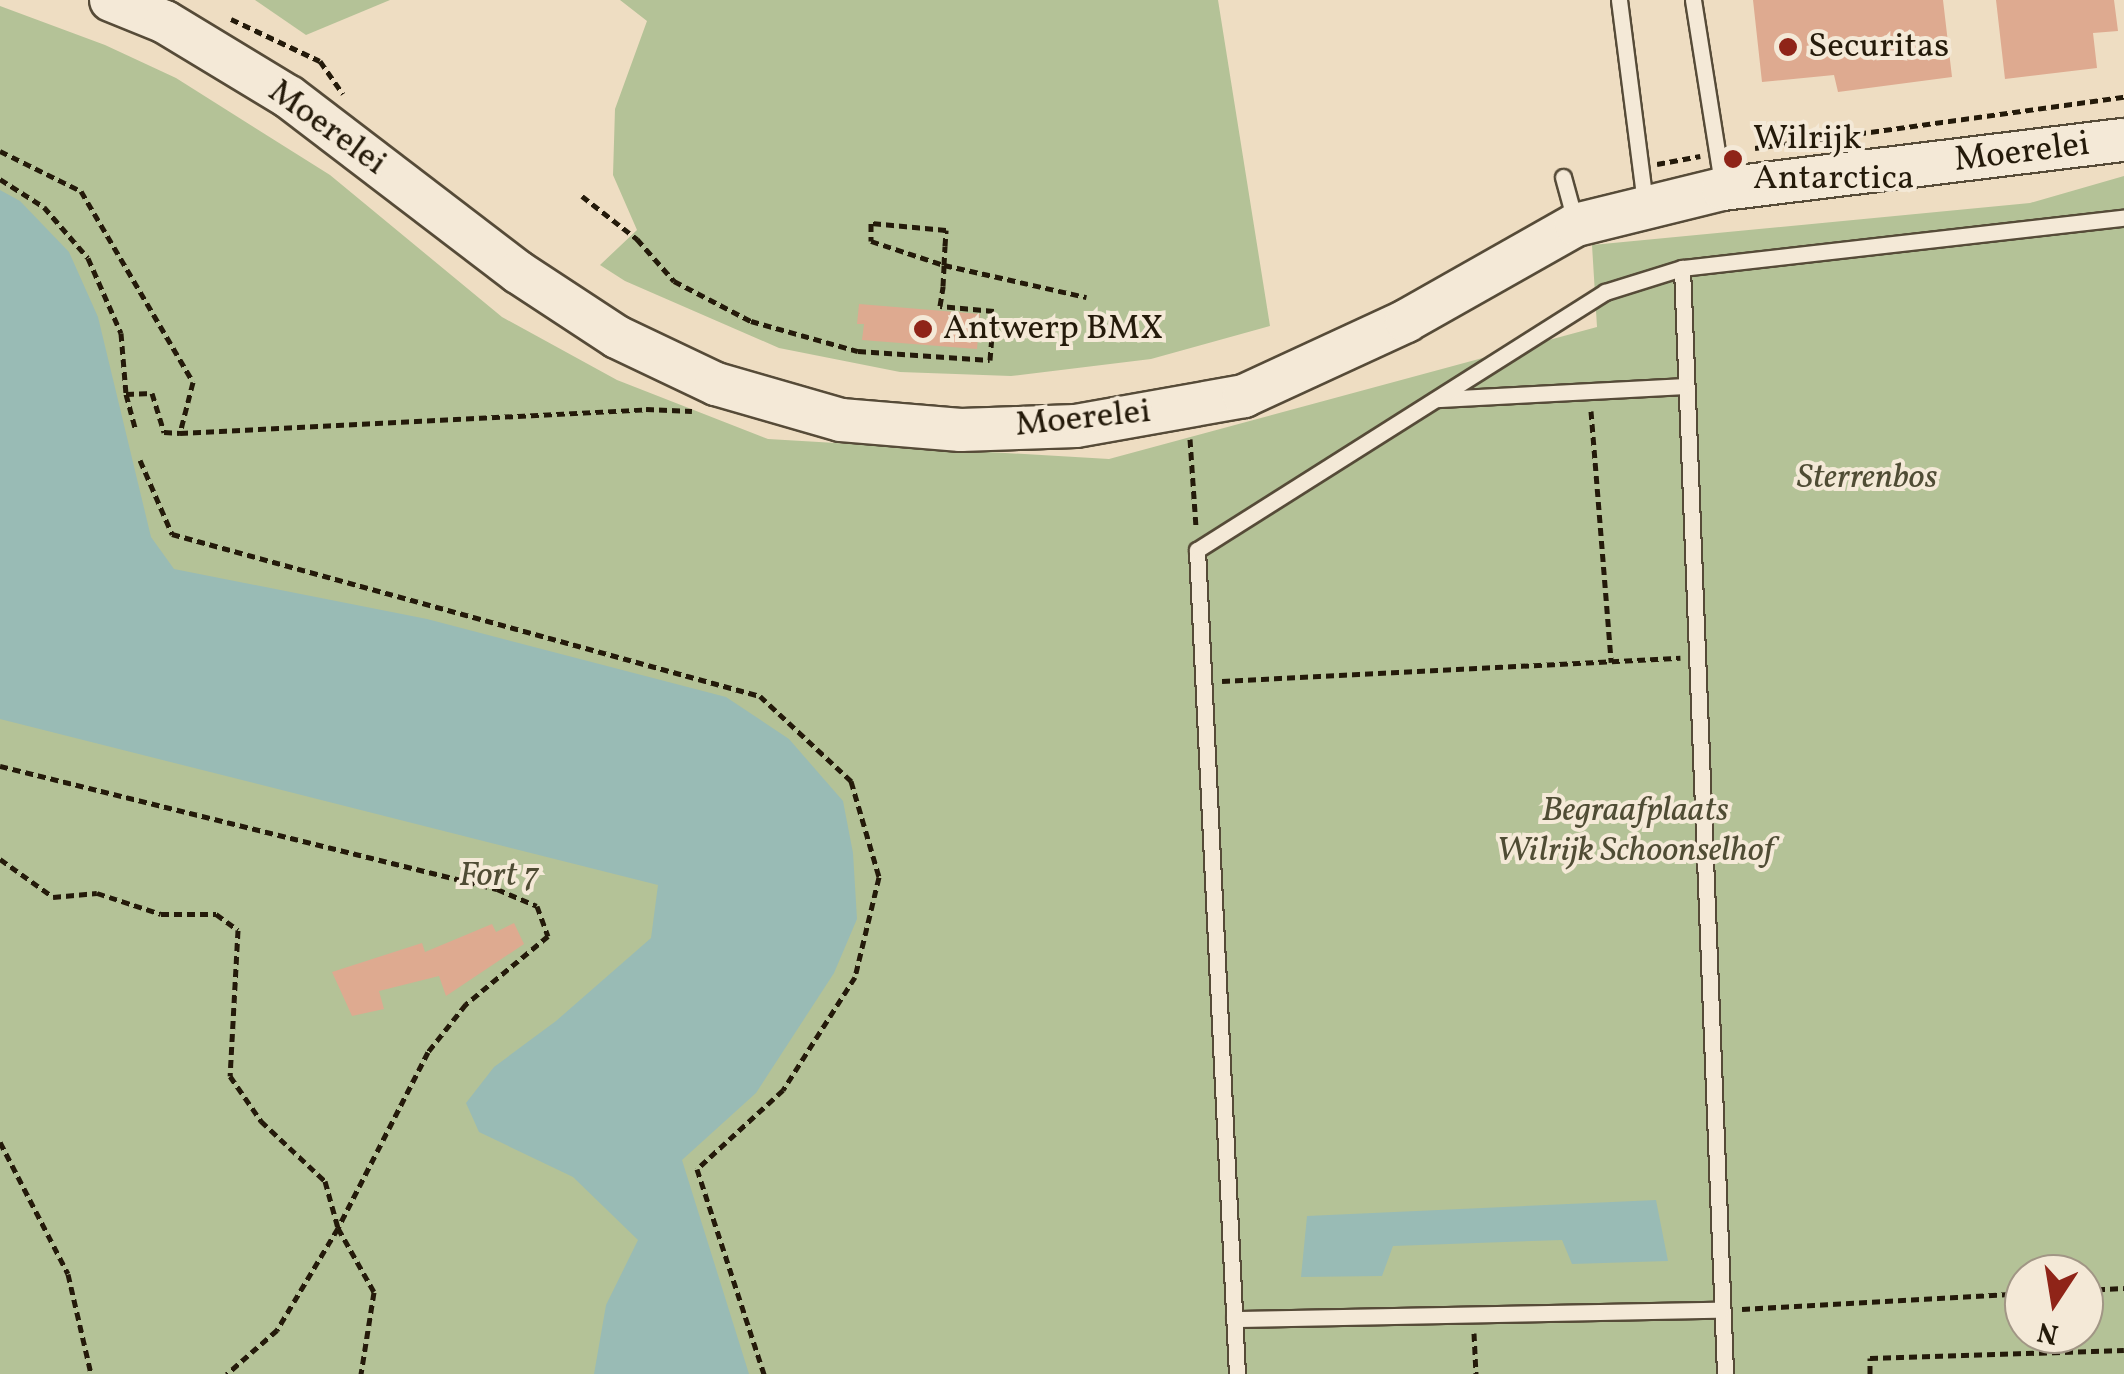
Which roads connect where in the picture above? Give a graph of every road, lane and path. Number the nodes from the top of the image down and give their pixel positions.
1 (111, 0) edge
2 (1619, 0) edge
3 (1693, 0) edge
4 (223, 15) dead end
5 (2124, 98) edge
6 (348, 100) dead end
7 (2124, 140) edge
8 (0, 151) edge
9 (1720, 171) junction
10 (1563, 177) dead end
11 (0, 179) edge
12 (1643, 191) junction
13 (582, 196) dead end
14 (2124, 218) edge
15 (1576, 225) junction
16 (944, 265) junction
17 (1682, 268) junction
18 (1086, 297) dead end
19 (1683, 386) junction
20 (1590, 391) junction
21 (126, 394) junction
22 (1432, 399) junction
23 (1188, 406) junction
24 (646, 409) dead end
25 (136, 431) dead end
26 (180, 433) junction
27 (140, 460) dead end
28 (1197, 550) junction
29 (1696, 658) junction
30 (1612, 662) junction
31 (1204, 682) junction
32 (0, 766) edge
33 (0, 859) edge
34 (0, 1142) edge
35 (338, 1228) junction
36 (2004, 1294) edge
37 (1722, 1310) junction
38 (1473, 1315) junction
39 (1234, 1320) junction
40 (2124, 1350) edge
41 (91, 1374) edge
42 (226, 1374) edge
43 (361, 1374) edge
44 (764, 1374) edge
45 (1238, 1374) edge
46 (1476, 1374) edge
47 (1725, 1374) edge
48 (1870, 1374) edge

1 - 23 street, Moerelei
2 - 12 lane
3 - 9 lane
4 - 6 path
5 - 9 path
7 - 9 street, Moerelei
8 - 26 path
9 - 12 street, Moerelei
9 - 12 path
10 - 15 lane
11 - 21 path
12 - 15 street, Moerelei
13 - 16 path
14 - 17 lane
15 - 23 street, Moerelei
16 - 16 path
16 - 18 path
17 - 19 lane
17 - 22 lane
19 - 20 lane
19 - 29 lane
20 - 22 lane
20 - 30 path
21 - 25 path
21 - 26 path
22 - 28 lane
23 - 28 path
24 - 26 path
27 - 44 path
28 - 31 lane
29 - 30 path
29 - 37 lane
30 - 31 path
31 - 39 lane
32 - 35 path
33 - 35 path
34 - 41 path
35 - 42 path
35 - 43 path
36 - 37 path
37 - 38 lane
37 - 47 lane
38 - 39 lane
38 - 46 path
39 - 45 lane
40 - 48 path

